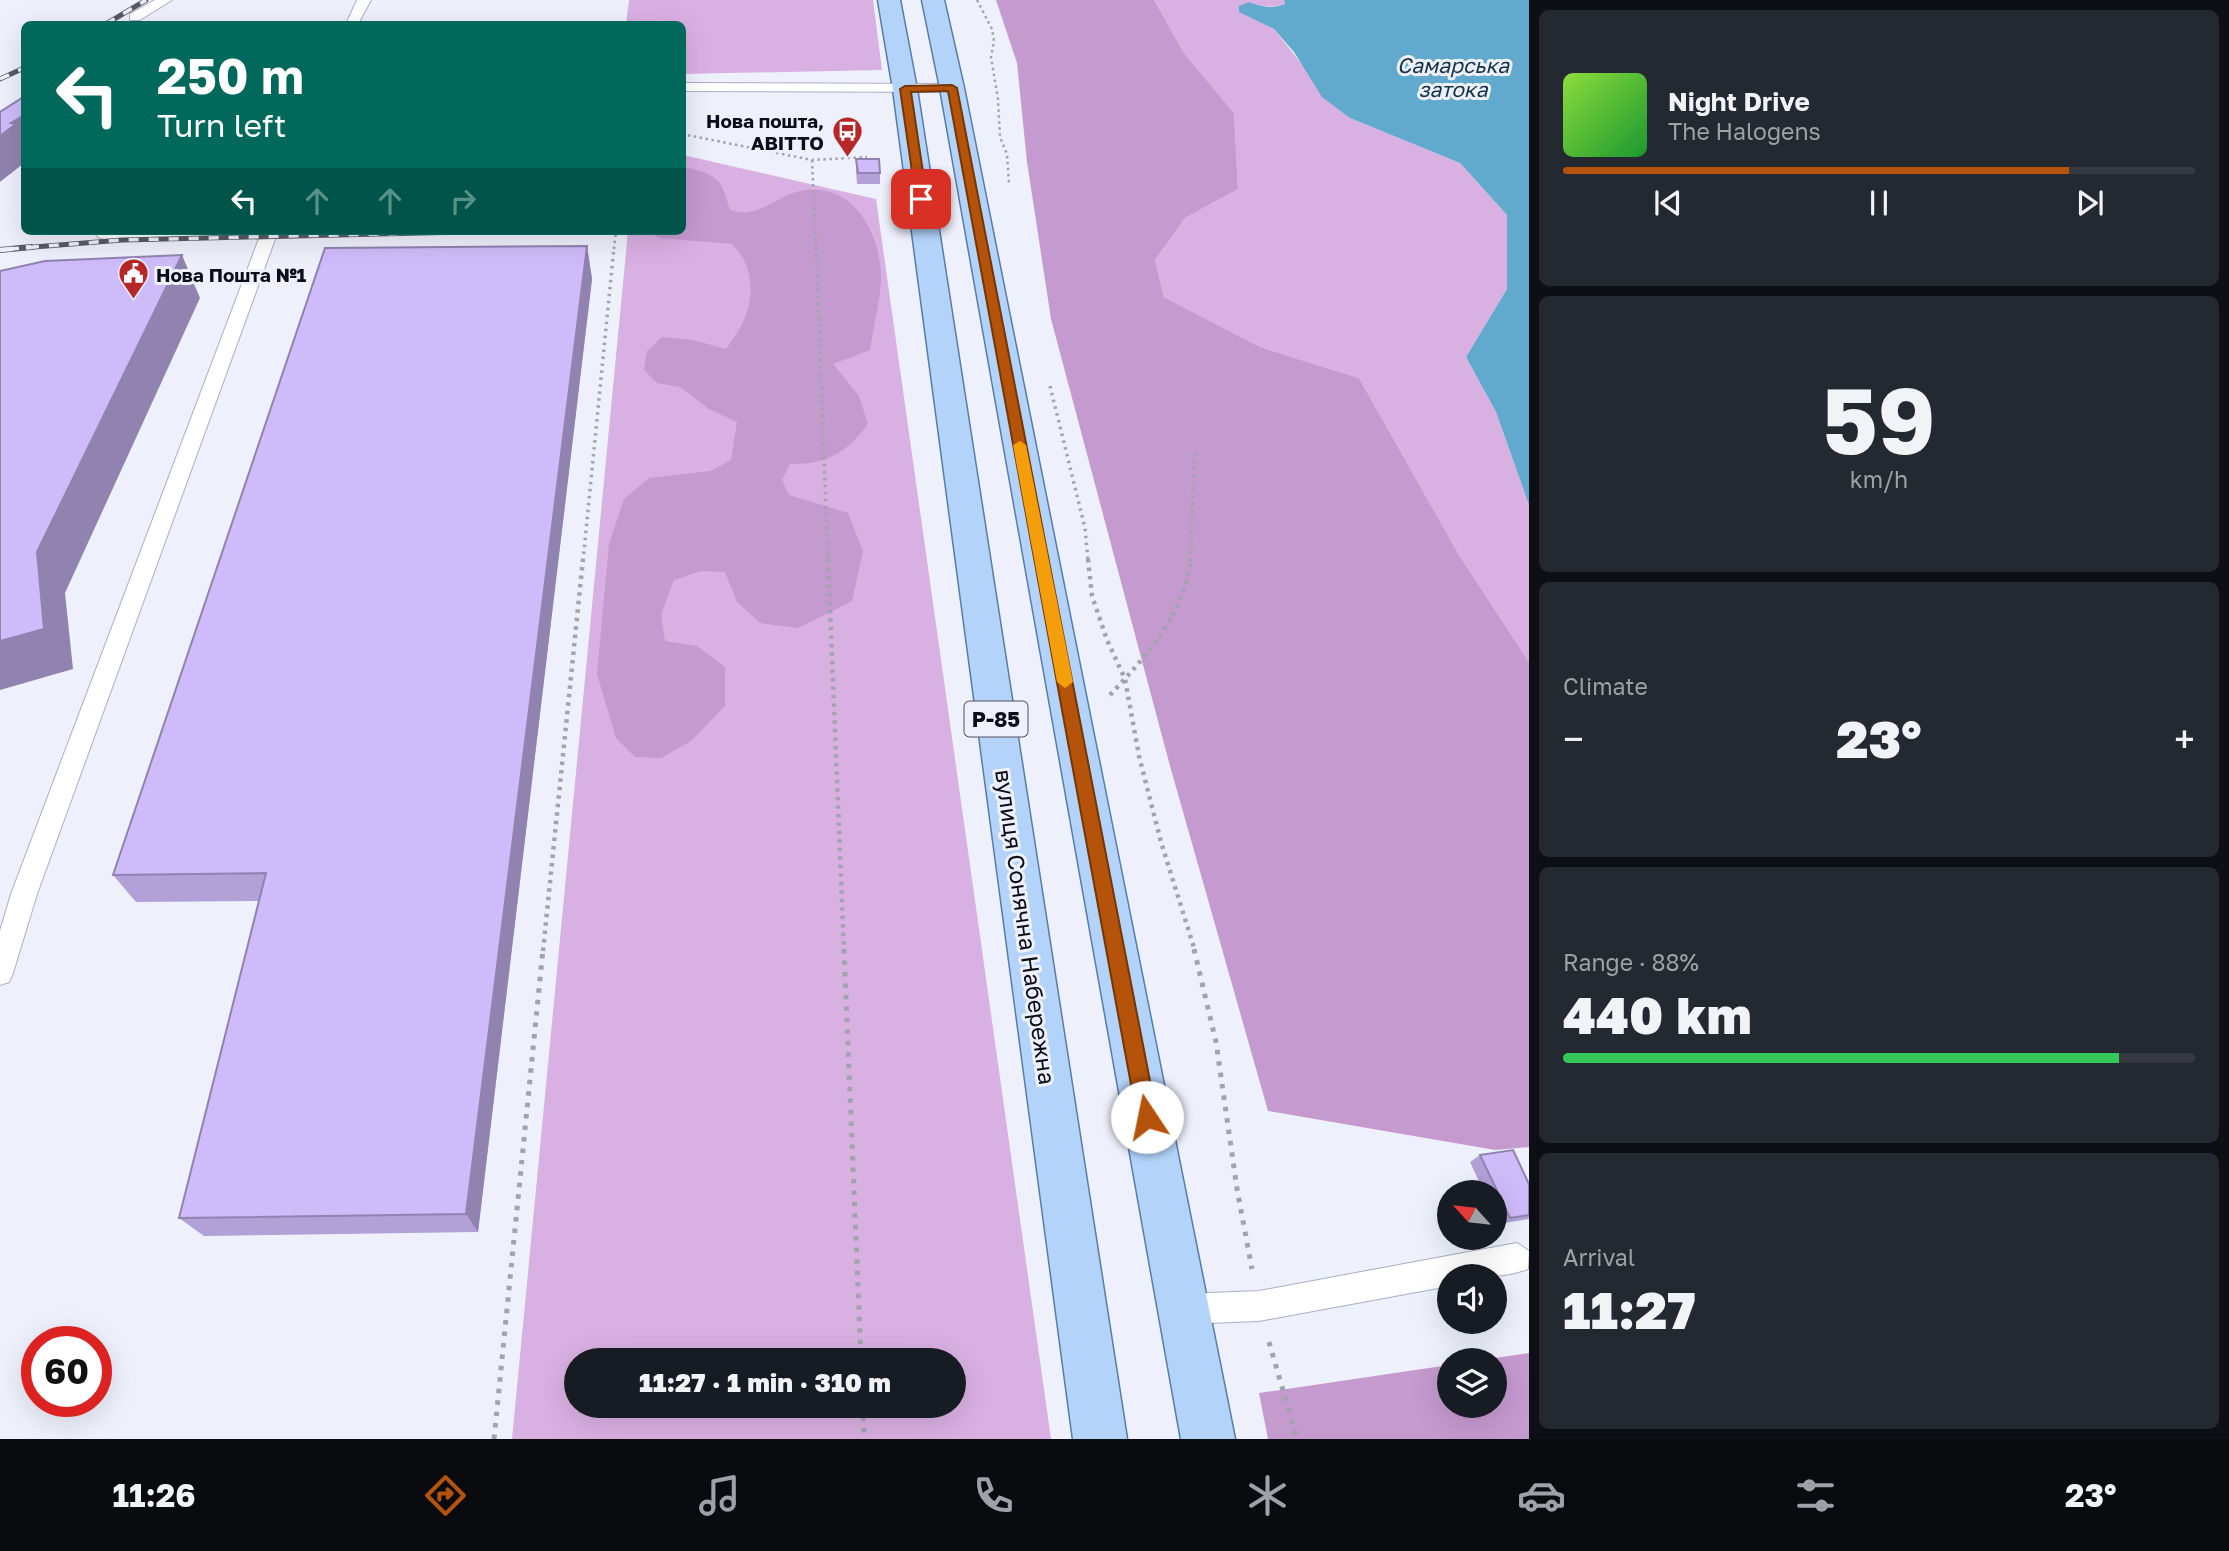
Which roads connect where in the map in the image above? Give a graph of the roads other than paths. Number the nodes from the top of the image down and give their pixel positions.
1 (165, 0) edge
2 (364, 0) edge
3 (889, 0) edge
4 (933, 0) edge
5 (135, 17) dead end
6 (354, 21) edge
7 (686, 86) edge
8 (952, 88) junction
9 (905, 89) junction
10 (269, 235) edge
11 (0, 973) edge
12 (1517, 1258) dead end
13 (1183, 1309) junction
14 (1100, 1439) edge
15 (1208, 1439) edge

1 - 5 lane
2 - 6 lane
3 - 9 main road, вулиця Сонячна Набережна / Р-85
4 - 8 main road
7 - 9 lane
8 - 9 lane
8 - 13 main road
9 - 14 main road, вулиця Сонячна Набережна / Р-85
10 - 11 lane
12 - 13 lane
13 - 15 main road

